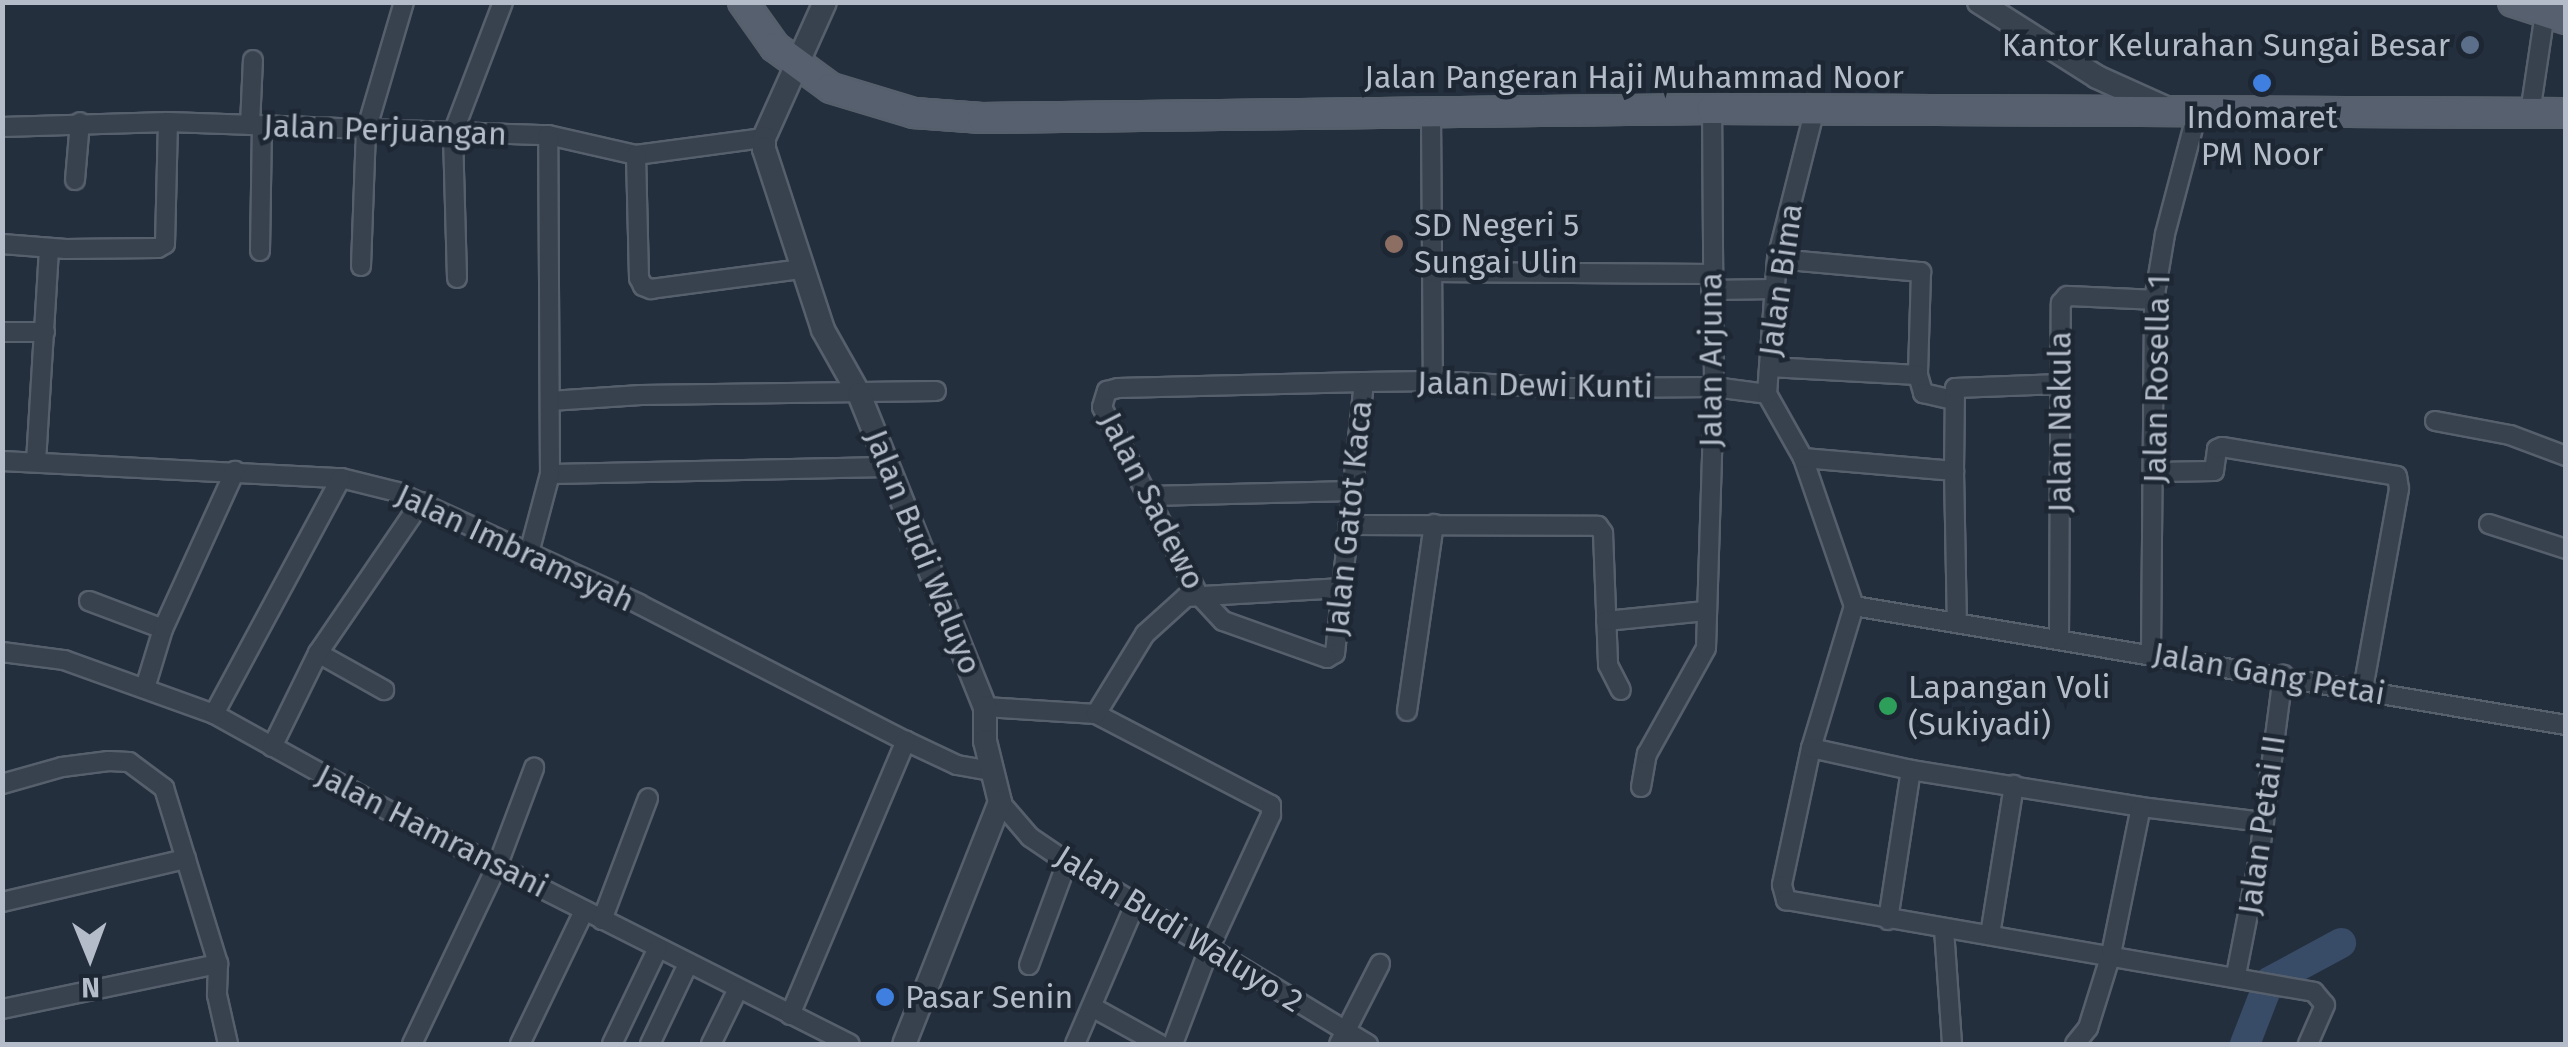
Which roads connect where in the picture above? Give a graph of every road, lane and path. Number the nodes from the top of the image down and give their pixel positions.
1 (404, 2) edge
2 (503, 2) edge
3 (744, 2) edge
4 (826, 2) edge
5 (1979, 2) edge
6 (2540, 9) edge
7 (253, 60) dead end
8 (796, 66) junction
9 (2097, 77) junction
10 (2168, 108) junction
11 (1712, 109) junction
12 (1814, 109) junction
13 (2198, 109) junction
14 (2085, 110) junction
15 (1431, 113) junction
16 (2530, 113) junction
17 (2566, 113) edge
18 (80, 122) junction
19 (168, 122) junction
20 (256, 125) junction
21 (2, 127) edge
22 (366, 131) junction
23 (453, 133) junction
24 (548, 135) junction
25 (764, 138) junction
26 (636, 155) junction
27 (75, 180) dead end
28 (2, 244) edge
29 (49, 248) junction
30 (260, 251) dead end
31 (1777, 259) junction
32 (362, 266) dead end
33 (800, 269) junction
34 (1432, 272) junction
35 (457, 278) dead end
36 (1711, 282) junction
37 (1775, 290) junction
38 (2154, 300) junction
39 (2, 332) edge
40 (45, 332) junction
41 (1769, 367) junction
42 (1918, 375) junction
43 (1433, 381) junction
44 (1364, 382) junction
45 (2061, 384) junction
46 (1714, 388) junction
47 (936, 391) dead end
48 (859, 394) junction
49 (1766, 394) junction
50 (1954, 400) junction
51 (550, 401) junction
52 (2435, 421) dead end
53 (2566, 456) edge
54 (1802, 458) junction
55 (2, 461) edge
56 (36, 462) junction
57 (889, 467) junction
58 (1954, 470) junction
59 (235, 471) junction
60 (2156, 472) junction
61 (550, 474) junction
62 (341, 478) junction
63 (1354, 491) junction
64 (1148, 496) junction
65 (421, 502) junction
66 (1434, 524) junction
67 (2489, 524) dead end
68 (1350, 525) junction
69 (2566, 549) edge
70 (529, 553) junction
71 (1343, 588) junction
72 (1198, 594) junction
73 (89, 601) dead end
74 (1854, 606) junction
75 (1706, 611) junction
76 (1606, 621) junction
77 (1957, 623) junction
78 (163, 629) junction
79 (2059, 640) junction
80 (2, 652) edge
81 (318, 652) junction
82 (1334, 654) joint
83 (2151, 654) junction
84 (2283, 675) junction
85 (145, 688) junction
86 (384, 690) dead end
87 (1620, 690) dead end
88 (2363, 690) junction
89 (985, 707) junction
90 (1407, 711) dead end
91 (214, 714) junction
92 (1096, 714) junction
93 (2566, 724) edge
94 (906, 742) junction
95 (272, 747) junction
96 (1811, 748) junction
97 (534, 768) dead end
98 (990, 770) junction
99 (1911, 770) junction
100 (2, 784) edge
101 (2014, 786) junction
102 (1641, 787) dead end
103 (648, 798) dead end
104 (1000, 802) junction
105 (2141, 808) junction
106 (2264, 822) junction
107 (186, 859) junction
108 (1067, 862) junction
109 (498, 864) junction
110 (2, 902) edge
111 (1135, 905) junction
112 (584, 910) junction
113 (602, 920) junction
114 (1888, 920) junction
115 (1944, 929) junction
116 (1990, 935) junction
117 (658, 948) junction
118 (1209, 950) junction
119 (2111, 954) junction
120 (218, 964) junction
121 (688, 964) junction
122 (1380, 964) dead end
123 (1030, 966) dead end
124 (2236, 975) junction
125 (738, 989) junction
126 (1092, 1007) junction
127 (2, 1008) edge
128 (790, 1015) junction
129 (1343, 1038) edge
130 (228, 1044) edge
131 (412, 1044) edge
132 (520, 1044) edge
133 (612, 1044) edge
134 (650, 1044) edge
135 (711, 1044) edge
136 (850, 1044) edge
137 (904, 1044) edge
138 (1075, 1044) edge
139 (1159, 1044) edge
140 (1173, 1044) edge
141 (1368, 1044) edge
142 (1952, 1044) edge
143 (2075, 1044) edge
144 (2308, 1044) edge

1 - 22 street
2 - 23 street
3 - 8 main road, Jalan Pangeran Haji Muhammad Noor
4 - 8 street
5 - 9 street
6 - 16 street
7 - 20 street
8 - 15 main road, Jalan Pangeran Haji Muhammad Noor
8 - 25 street
9 - 10 street
9 - 14 street
10 - 13 main road, Jalan Pangeran Haji Muhammad Noor
10 - 14 main road, Jalan Pangeran Haji Muhammad Noor
11 - 12 main road, Jalan Pangeran Haji Muhammad Noor
11 - 15 main road, Jalan Pangeran Haji Muhammad Noor
11 - 36 street, Jalan Arjuna
12 - 14 main road, Jalan Pangeran Haji Muhammad Noor
12 - 31 street, Jalan Bima
13 - 16 main road, Jalan Pangeran Haji Muhammad Noor
13 - 38 street, Jalan Rosella 1
15 - 34 street
16 - 17 main road, Jalan Pangeran Haji Muhammad Noor
18 - 19 street, Jalan Perjuangan
18 - 21 street, Jalan Perjuangan
18 - 27 street
19 - 20 street, Jalan Perjuangan
19 - 29 street
20 - 22 street, Jalan Perjuangan
20 - 30 street
22 - 23 street, Jalan Perjuangan
22 - 32 street
23 - 24 street, Jalan Perjuangan
23 - 35 street
24 - 26 street, Jalan Perjuangan
24 - 51 street
25 - 26 street, Jalan Perjuangan
25 - 33 street, Jalan Budi Waluyo
26 - 33 street
28 - 29 street
29 - 40 street
31 - 37 street, Jalan Bima
31 - 42 street
33 - 48 street, Jalan Budi Waluyo
34 - 36 street
34 - 43 street
36 - 37 street
36 - 46 street, Jalan Arjuna
37 - 41 street, Jalan Bima
38 - 45 street, Jalan Nakula
38 - 60 street, Jalan Rosella 1
39 - 40 street
40 - 56 street
41 - 42 street
41 - 49 street, Jalan Bima
42 - 50 street
43 - 44 street, Jalan Dewi Kunti
43 - 46 street, Jalan Dewi Kunti
44 - 63 street, Jalan Gatot Kaca
44 - 64 street, Jalan Sadewo
45 - 50 street
45 - 79 street, Jalan Nakula
46 - 49 street, Jalan Dewi Kunti
46 - 75 street, Jalan Arjuna
47 - 48 street
48 - 51 street
48 - 57 street, Jalan Budi Waluyo
49 - 54 street
50 - 58 street
51 - 61 street
52 - 53 street
54 - 58 street
54 - 74 street
55 - 56 street, Jalan Imbramsyah
56 - 59 street, Jalan Imbramsyah
57 - 61 street
57 - 89 street, Jalan Budi Waluyo
58 - 77 street
59 - 62 street, Jalan Imbramsyah
59 - 78 street
60 - 83 street, Jalan Rosella 1
60 - 88 street
61 - 70 street
62 - 65 street, Jalan Imbramsyah
62 - 91 street
63 - 64 street
63 - 68 street, Jalan Gatot Kaca
64 - 72 street, Jalan Sadewo
65 - 70 street, Jalan Imbramsyah
65 - 81 street
66 - 68 street
66 - 76 street
66 - 90 street
67 - 69 street
68 - 71 street, Jalan Gatot Kaca
70 - 94 street, Jalan Imbramsyah
71 - 72 street
71 - 82 street, Jalan Gatot Kaca
72 - 82 street, Jalan Sadewo
72 - 92 street
73 - 78 street
74 - 77 street, Jalan Gang Petai
74 - 96 street
75 - 76 street
75 - 102 street, Jalan Arjuna
76 - 87 street
77 - 79 street, Jalan Gang Petai
78 - 85 street
79 - 83 street, Jalan Gang Petai
80 - 85 street, Jalan Hamransani
81 - 86 street
81 - 95 street
83 - 84 street, Jalan Gang Petai
84 - 88 street, Jalan Gang Petai
84 - 106 street, Jalan Petai II
85 - 91 street, Jalan Hamransani
88 - 93 street, Jalan Gang Petai
89 - 92 street
89 - 98 street, Jalan Budi Waluyo
91 - 95 street, Jalan Hamransani
92 - 118 street
94 - 98 street, Jalan Imbramsyah
94 - 128 street
95 - 109 street, Jalan Hamransani
96 - 99 street
96 - 114 street
97 - 109 street
98 - 104 street, Jalan Budi Waluyo
99 - 101 street
99 - 114 street
100 - 107 street
101 - 105 street
101 - 116 street
103 - 113 street
104 - 108 street, Jalan Budi Waluyo 2
104 - 137 street
105 - 106 street
105 - 119 street
106 - 124 street, Jalan Petai II
107 - 110 street
107 - 120 street
108 - 111 street, Jalan Budi Waluyo 2
108 - 123 street
109 - 112 street, Jalan Hamransani
109 - 131 street
111 - 118 street, Jalan Budi Waluyo 2
111 - 126 street
112 - 113 street, Jalan Hamransani
112 - 132 street
113 - 117 street, Jalan Hamransani
114 - 115 street
115 - 116 street
115 - 142 street
116 - 119 street
117 - 121 street, Jalan Hamransani
117 - 133 street
118 - 129 street, Jalan Budi Waluyo 2
118 - 140 street
119 - 124 street
119 - 143 street
120 - 127 street
120 - 130 street
121 - 125 street, Jalan Hamransani
121 - 134 street
122 - 129 street
124 - 144 street
125 - 128 street, Jalan Hamransani
125 - 135 street
126 - 138 street
126 - 139 street
128 - 136 street, Jalan Hamransani
129 - 141 street, Jalan Budi Waluyo 2

